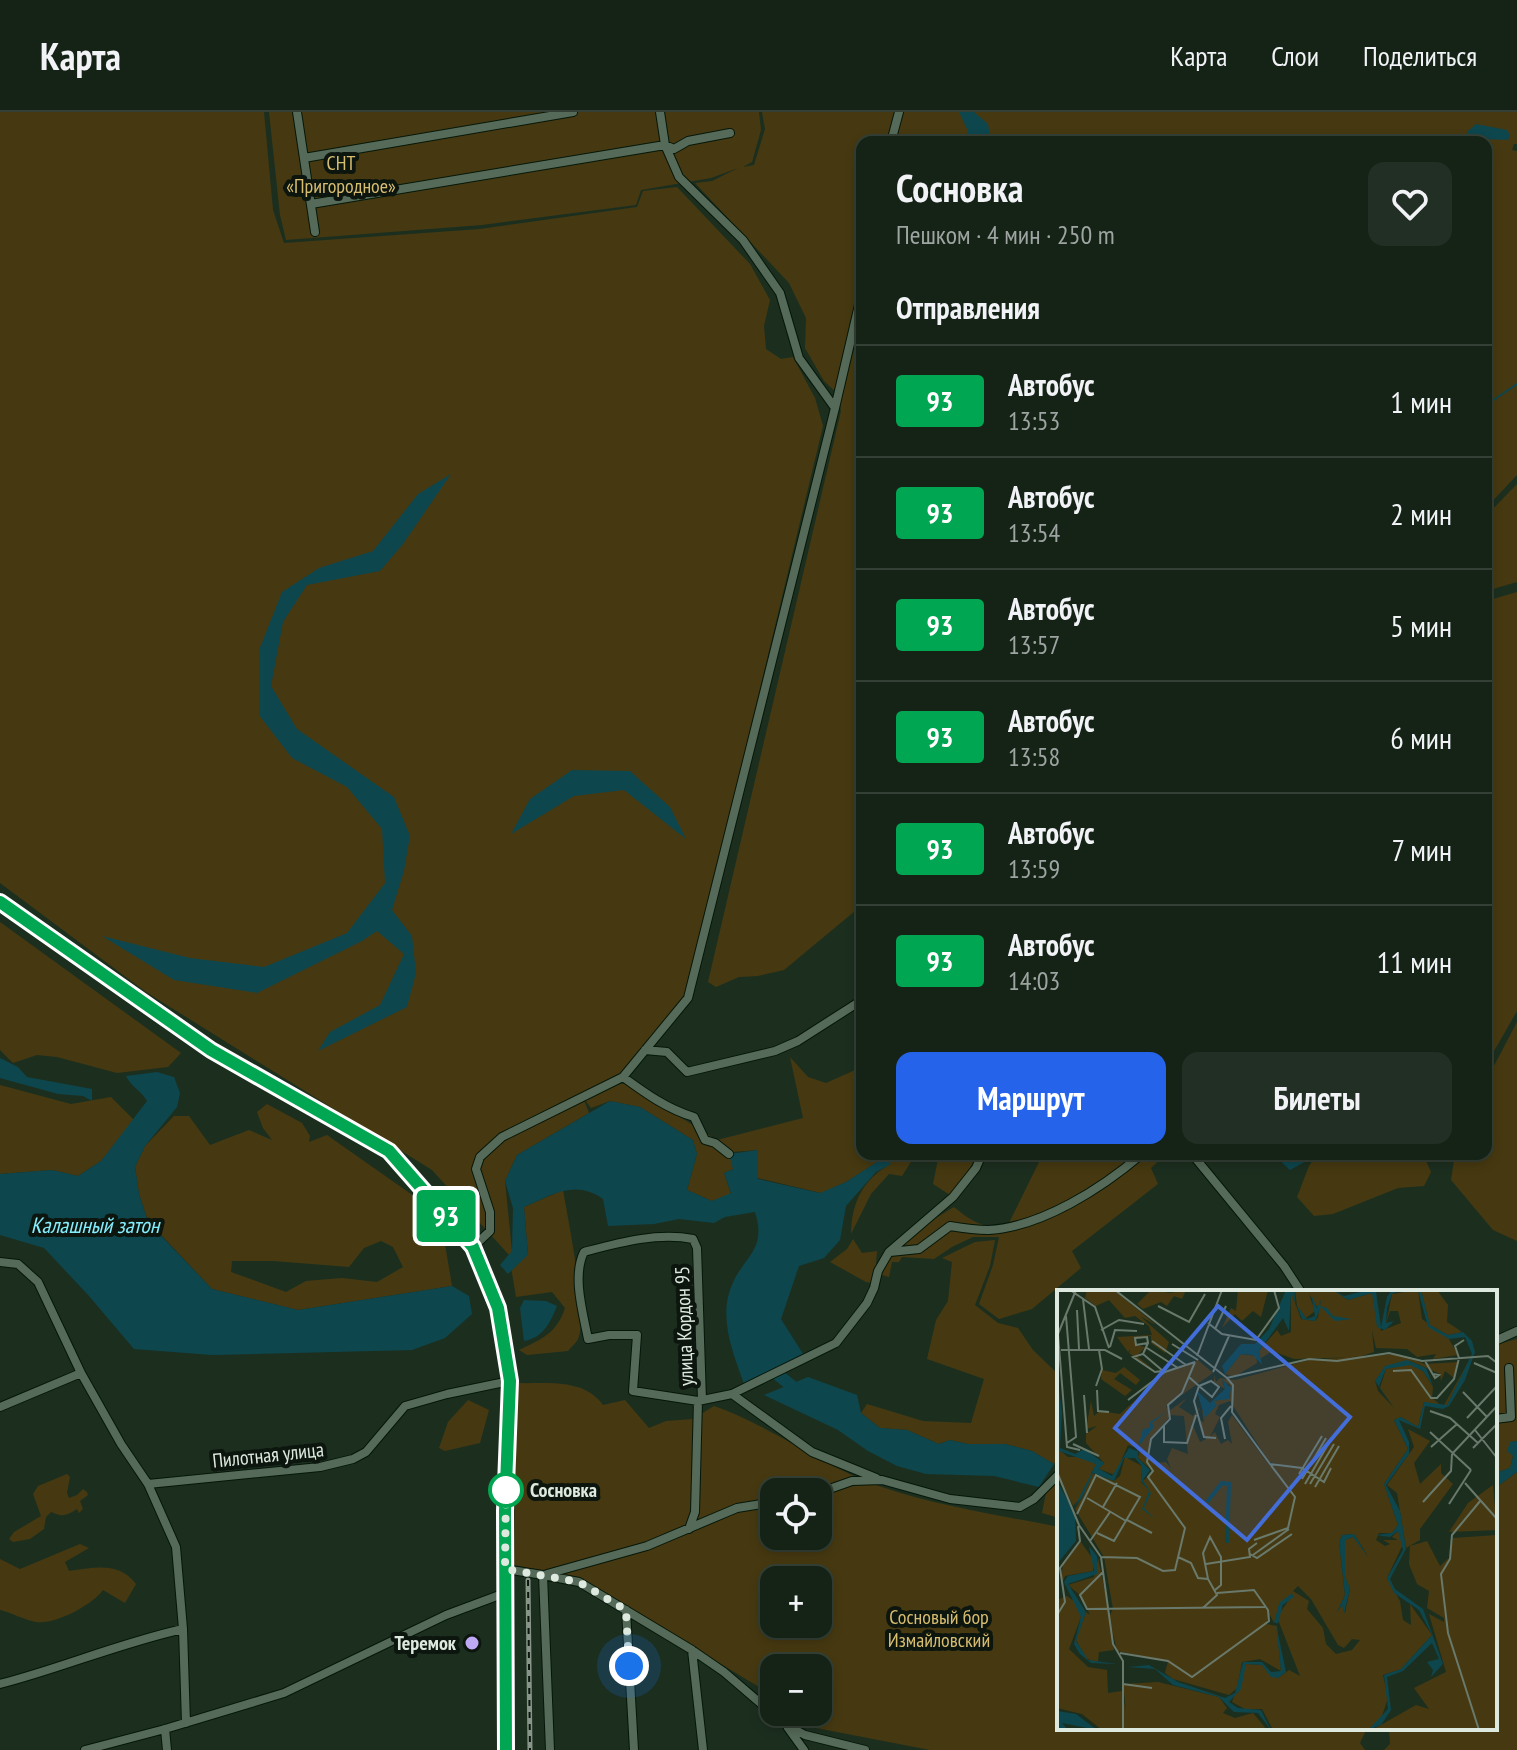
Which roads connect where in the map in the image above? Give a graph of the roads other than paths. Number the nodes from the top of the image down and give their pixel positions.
1 (297, 112) edge
2 (573, 112) edge
3 (660, 112) edge
4 (899, 112) edge
5 (730, 133) dead end
6 (893, 136) edge
7 (665, 145) junction
8 (304, 158) junction
9 (311, 204) junction
10 (315, 232) dead end
11 (856, 318) edge
12 (835, 408) junction
13 (0, 902) edge
14 (856, 1004) edge
15 (645, 1050) junction
16 (623, 1077) junction
17 (729, 1154) dead end
18 (979, 1160) edge
19 (1135, 1160) edge
20 (1197, 1160) edge
21 (473, 1247) junction
22 (889, 1252) junction
23 (0, 1262) edge
24 (1300, 1290) edge
25 (1517, 1331) edge
26 (1497, 1340) edge
27 (1509, 1368) dead end
28 (81, 1373) junction
29 (510, 1381) junction
30 (732, 1394) junction
31 (700, 1401) junction
32 (0, 1407) edge
33 (1497, 1419) edge
34 (1057, 1476) edge
35 (882, 1480) junction
36 (148, 1484) junction
37 (832, 1488) edge
38 (760, 1504) edge
39 (689, 1529) junction
40 (505, 1569) junction
41 (543, 1575) junction
42 (505, 1593) junction
43 (626, 1610) junction
44 (183, 1629) junction
45 (692, 1650) junction
46 (0, 1684) edge
47 (760, 1703) edge
48 (186, 1723) junction
49 (787, 1726) edge
50 (788, 1726) edge
51 (165, 1729) junction
52 (85, 1750) edge
53 (167, 1750) edge
54 (506, 1750) edge
55 (550, 1750) edge
56 (634, 1750) edge
57 (703, 1750) edge
58 (804, 1750) edge
59 (865, 1750) edge

1 - 8 street
2 - 8 street
3 - 7 street
4 - 6 street
5 - 7 street
7 - 9 street
7 - 12 street
8 - 9 street
9 - 10 street
11 - 12 street
12 - 15 street
13 - 21 main road
14 - 15 street
15 - 16 street
16 - 17 street
16 - 21 street
18 - 22 street, улица Кордон 95
19 - 22 street
20 - 24 street
21 - 29 main road
22 - 30 street, улица Кордон 95
23 - 28 street
25 - 26 street
27 - 33 street
28 - 32 street
28 - 36 street
29 - 36 street, Пилотная улица
29 - 40 main road
30 - 31 street, улица Кордон 95
30 - 35 street
31 - 31 street, улица Кордон 95
31 - 39 street, улица Кордон 95
34 - 35 street
35 - 37 street
36 - 44 street
38 - 39 street
39 - 41 street
40 - 41 street
40 - 42 main road
41 - 43 street
41 - 55 street
42 - 48 street
42 - 54 main road
43 - 45 street
43 - 56 street
44 - 46 street
44 - 48 street
45 - 47 street
45 - 57 street
48 - 51 street
49 - 58 street
50 - 59 street
51 - 52 street
51 - 53 street

